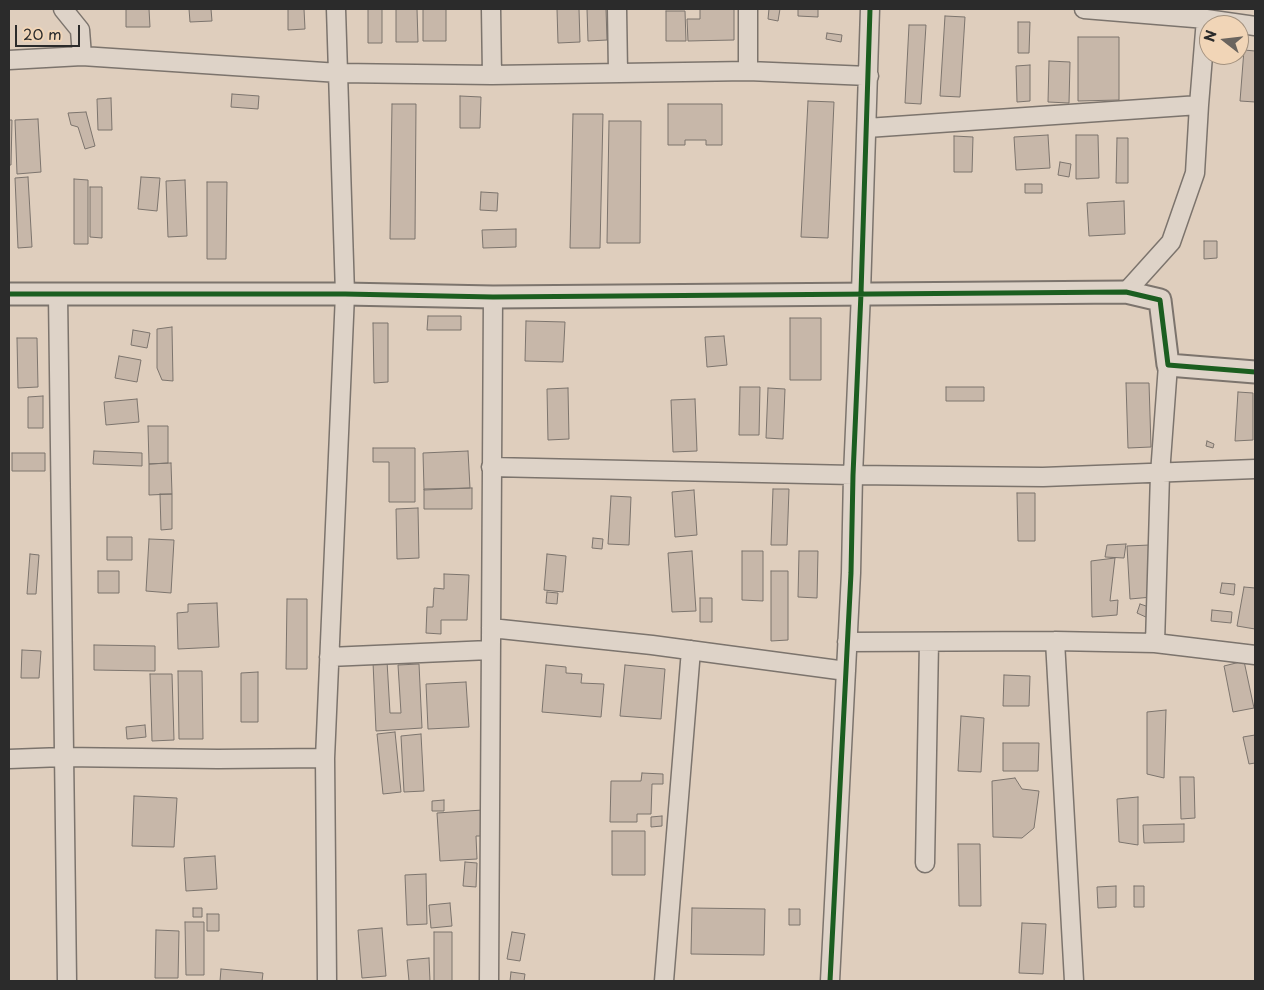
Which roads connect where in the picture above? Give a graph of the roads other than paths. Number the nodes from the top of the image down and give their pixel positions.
1 (63, 9) edge
2 (80, 9) edge
3 (336, 9) edge
4 (491, 9) edge
5 (617, 9) edge
6 (748, 9) edge
7 (870, 9) edge
8 (1084, 9) edge
9 (1199, 18) edge
10 (80, 30) junction
11 (82, 56) junction
12 (9, 60) edge
13 (1202, 65) edge
14 (748, 71) junction
15 (618, 72) junction
16 (339, 73) junction
17 (492, 75) junction
18 (869, 76) junction
19 (1199, 105) junction
20 (867, 128) junction
21 (1126, 292) junction
22 (862, 293) junction
23 (9, 294) edge
24 (58, 294) junction
25 (345, 294) junction
26 (493, 297) junction
27 (1168, 365) junction
28 (1255, 372) edge
29 (492, 467) junction
30 (1255, 469) edge
31 (1160, 474) junction
32 (852, 475) junction
33 (490, 628) junction
34 (1055, 641) junction
35 (847, 642) junction
36 (929, 642) junction
37 (1155, 643) junction
38 (490, 650) junction
39 (691, 650) junction
40 (1255, 655) edge
41 (329, 657) junction
42 (846, 671) junction
43 (63, 757) junction
44 (325, 758) junction
45 (9, 759) edge
46 (925, 863) dead end
47 (67, 981) edge
48 (327, 981) edge
49 (489, 981) edge
50 (664, 981) edge
51 (830, 981) edge
52 (1074, 981) edge

1 - 10 street
2 - 10 street
3 - 16 street
4 - 17 street
5 - 15 street
6 - 14 street
7 - 18 street
8 - 9 street
10 - 11 street
11 - 12 street
11 - 16 street
13 - 19 street
14 - 15 street
14 - 18 street
15 - 17 street
16 - 17 street
16 - 25 street
18 - 20 street
19 - 20 street
19 - 21 street
20 - 22 street
21 - 22 street
21 - 27 street
22 - 26 street
22 - 32 street
23 - 24 street
24 - 25 street
24 - 43 street
25 - 26 street
25 - 41 street
26 - 29 street
27 - 28 street
27 - 31 street
29 - 32 street
29 - 33 street
30 - 31 street
31 - 32 street
31 - 37 street
32 - 35 street
33 - 38 street
33 - 39 street
34 - 36 street
34 - 37 street
34 - 52 street
35 - 36 street
35 - 42 street
36 - 46 street
37 - 40 street
38 - 41 street
38 - 49 street
39 - 42 street
39 - 50 street
41 - 44 street
42 - 51 street
43 - 44 street
43 - 45 street
43 - 47 street
44 - 48 street

